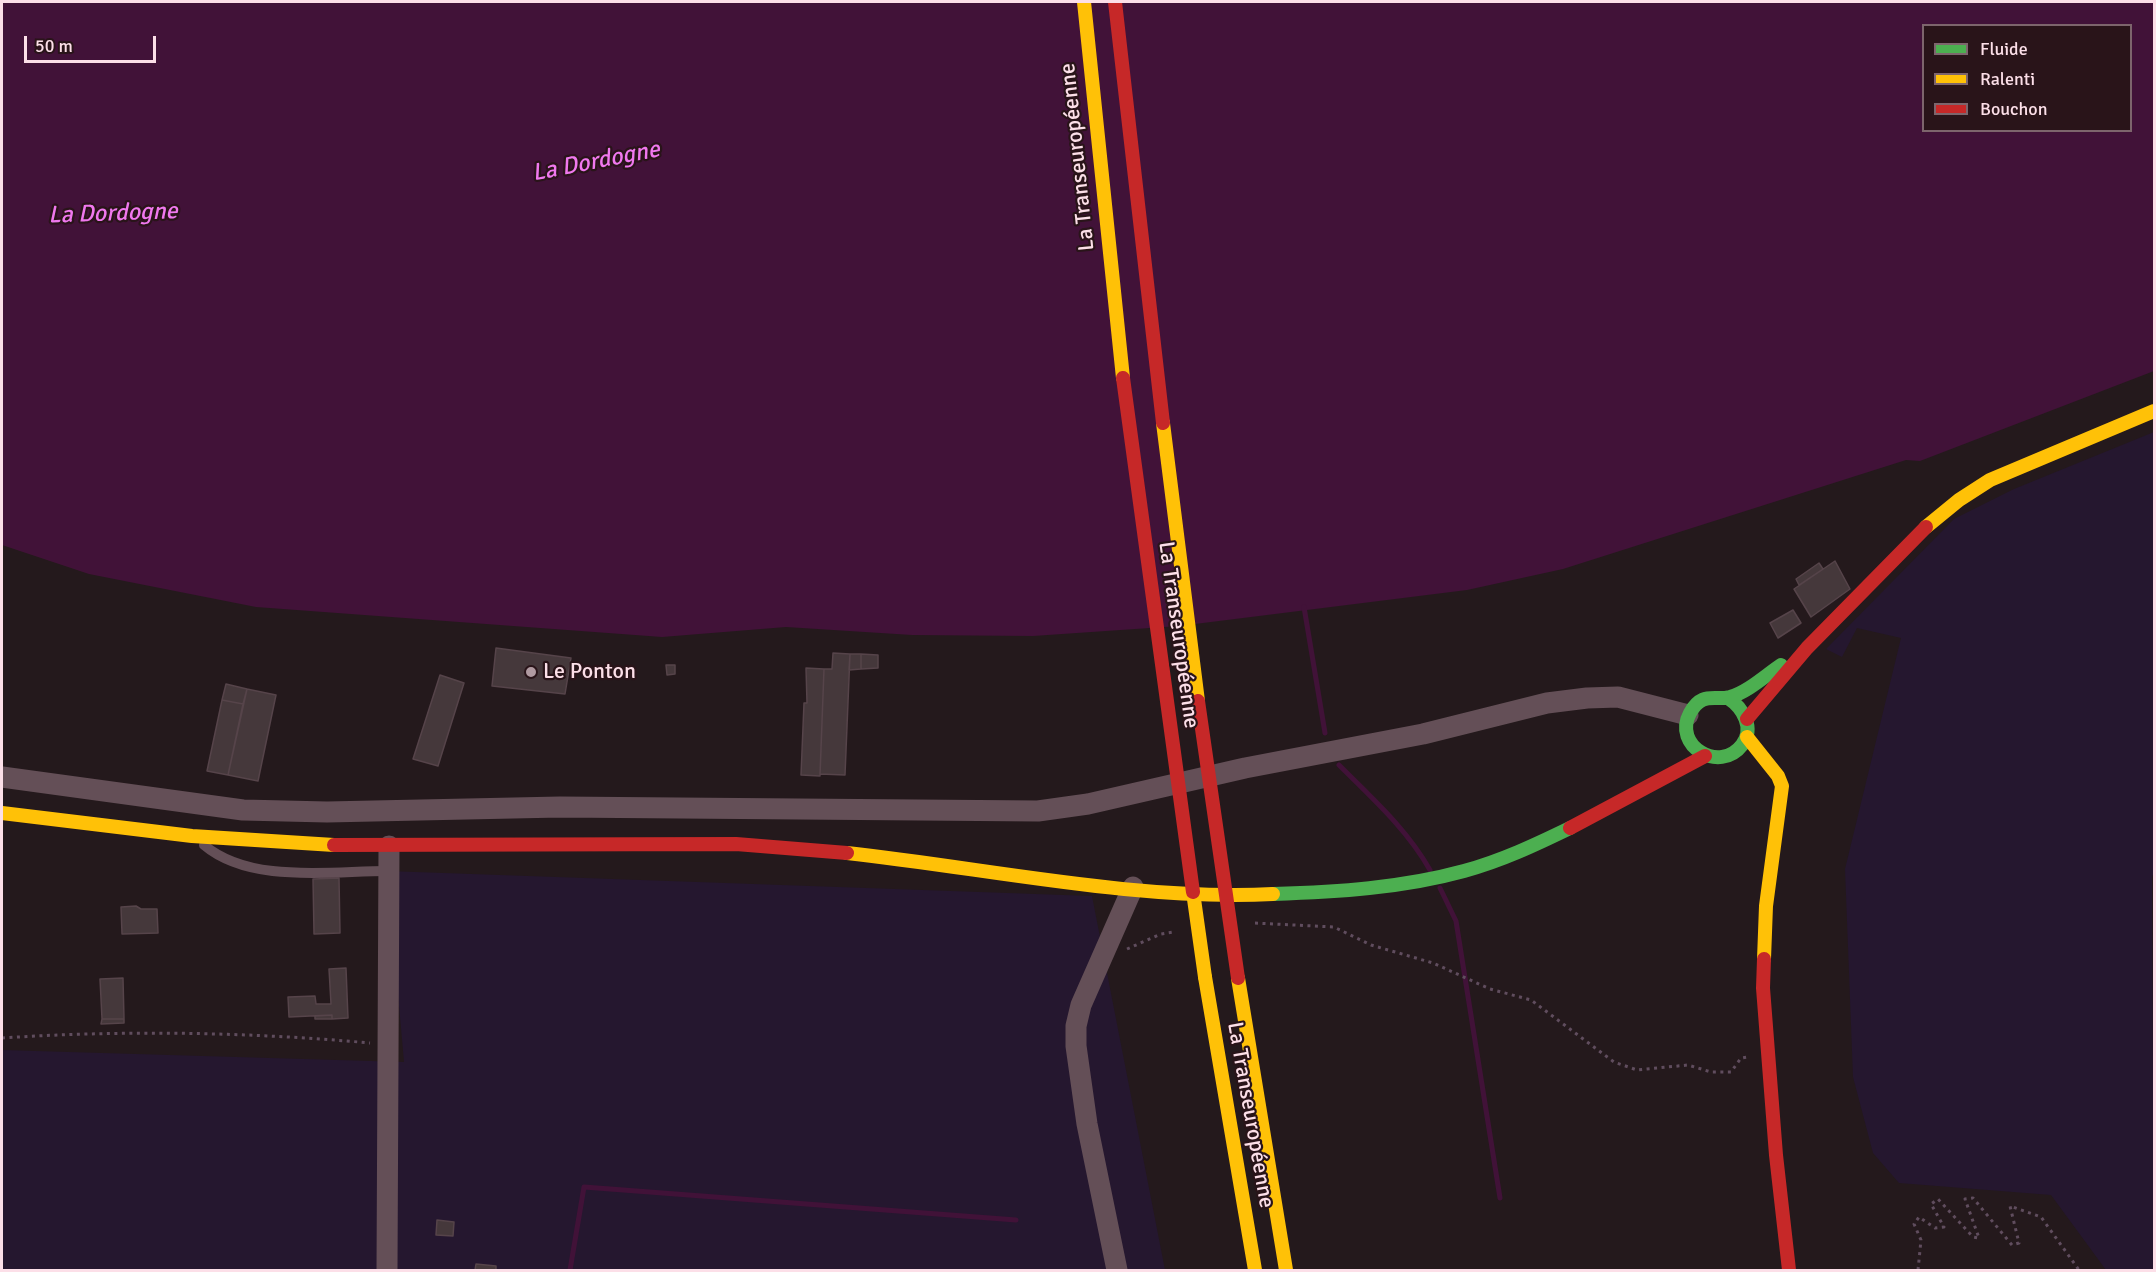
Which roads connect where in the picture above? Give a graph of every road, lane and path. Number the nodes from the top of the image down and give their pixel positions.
1 (1084, 2) edge
2 (1115, 2) edge
3 (2154, 411) edge
4 (1807, 648) junction
5 (1728, 698) junction
6 (1747, 719) junction
7 (1687, 722) junction
8 (1747, 737) junction
9 (1671, 745) dead end
10 (1705, 756) junction
11 (1726, 757) junction
12 (1746, 768) dead end
13 (1649, 771) dead end
14 (2, 777) edge
15 (1764, 782) dead end
16 (1628, 796) junction
17 (1780, 800) junction
18 (2, 813) edge
19 (194, 837) junction
20 (389, 846) junction
21 (387, 871) junction
22 (1133, 887) junction
23 (1249, 923) dead end
24 (1183, 931) dead end
25 (1125, 950) dead end
26 (2, 1038) edge
27 (387, 1045) junction
28 (1767, 1056) junction
29 (387, 1270) edge
30 (1117, 1270) edge
31 (1255, 1270) edge
32 (1286, 1270) edge
33 (1789, 1270) edge
34 (1918, 1270) edge
35 (2079, 1270) edge

1 - 31 main road, La Transeuropéenne, bridge
2 - 32 main road, La Transeuropéenne, bridge
3 - 4 main road
4 - 5 main road
4 - 6 main road
5 - 6 main road
5 - 7 main road
6 - 8 main road
7 - 9 main road
7 - 10 main road
7 - 14 street
8 - 11 main road
8 - 17 main road
10 - 11 main road
10 - 16 main road
11 - 12 main road
13 - 16 main road
15 - 17 main road
16 - 22 main road
17 - 28 main road
18 - 19 main road
19 - 20 main road
19 - 21 lane
20 - 21 street
20 - 22 main road
21 - 27 street
22 - 30 street
23 - 28 path
24 - 25 path
26 - 27 path
27 - 29 street
28 - 33 main road
34 - 35 path

